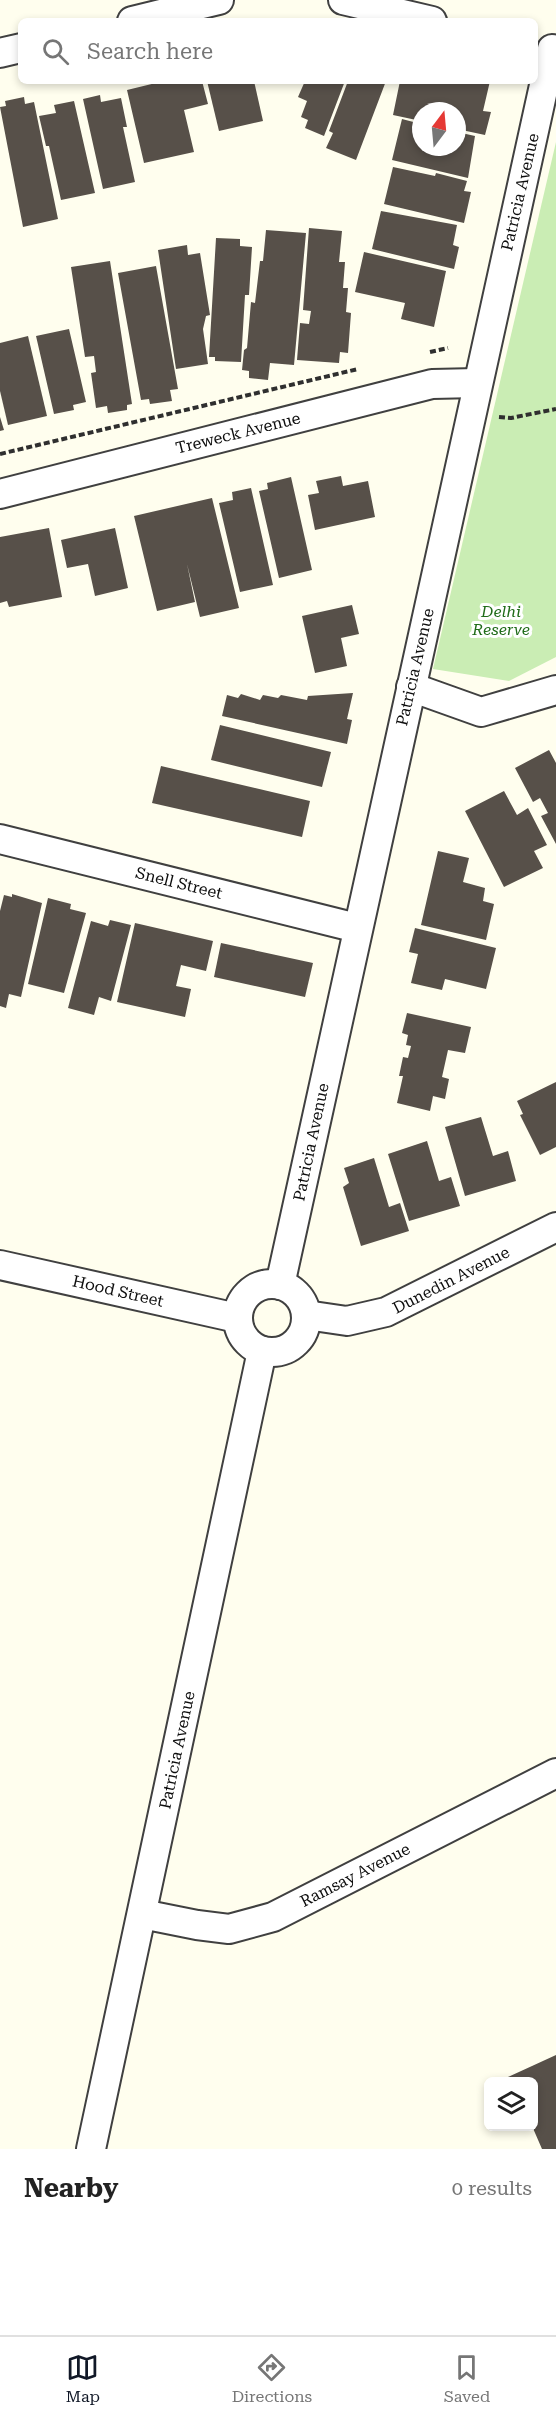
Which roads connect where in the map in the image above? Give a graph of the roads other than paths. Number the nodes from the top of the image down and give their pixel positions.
1 (219, 0) edge
2 (343, 0) edge
3 (144, 18) edge
4 (419, 18) edge
5 (548, 48) edge
6 (18, 49) edge
7 (0, 53) edge
8 (477, 382) junction
9 (0, 494) edge
10 (411, 687) junction
11 (556, 690) edge
12 (0, 838) edge
13 (357, 928) junction
14 (556, 1227) edge
15 (0, 1264) edge
16 (280, 1285) junction
17 (306, 1315) junction
18 (237, 1318) junction
19 (262, 1351) junction
20 (556, 1773) edge
21 (142, 1914) junction
22 (91, 2149) edge

1 - 3 street
2 - 4 street
5 - 8 street, Patricia Avenue
6 - 7 street
8 - 9 street, Treweck Avenue
8 - 10 street, Patricia Avenue
10 - 11 street
10 - 13 street, Patricia Avenue
12 - 13 street, Snell Street
13 - 16 street, Patricia Avenue
14 - 17 street, Dunedin Avenue
15 - 18 street, Hood Street
16 - 17 street
16 - 18 street
17 - 19 street
18 - 19 street
19 - 21 street, Patricia Avenue
20 - 21 street, Ramsay Avenue
21 - 22 street, Patricia Avenue

